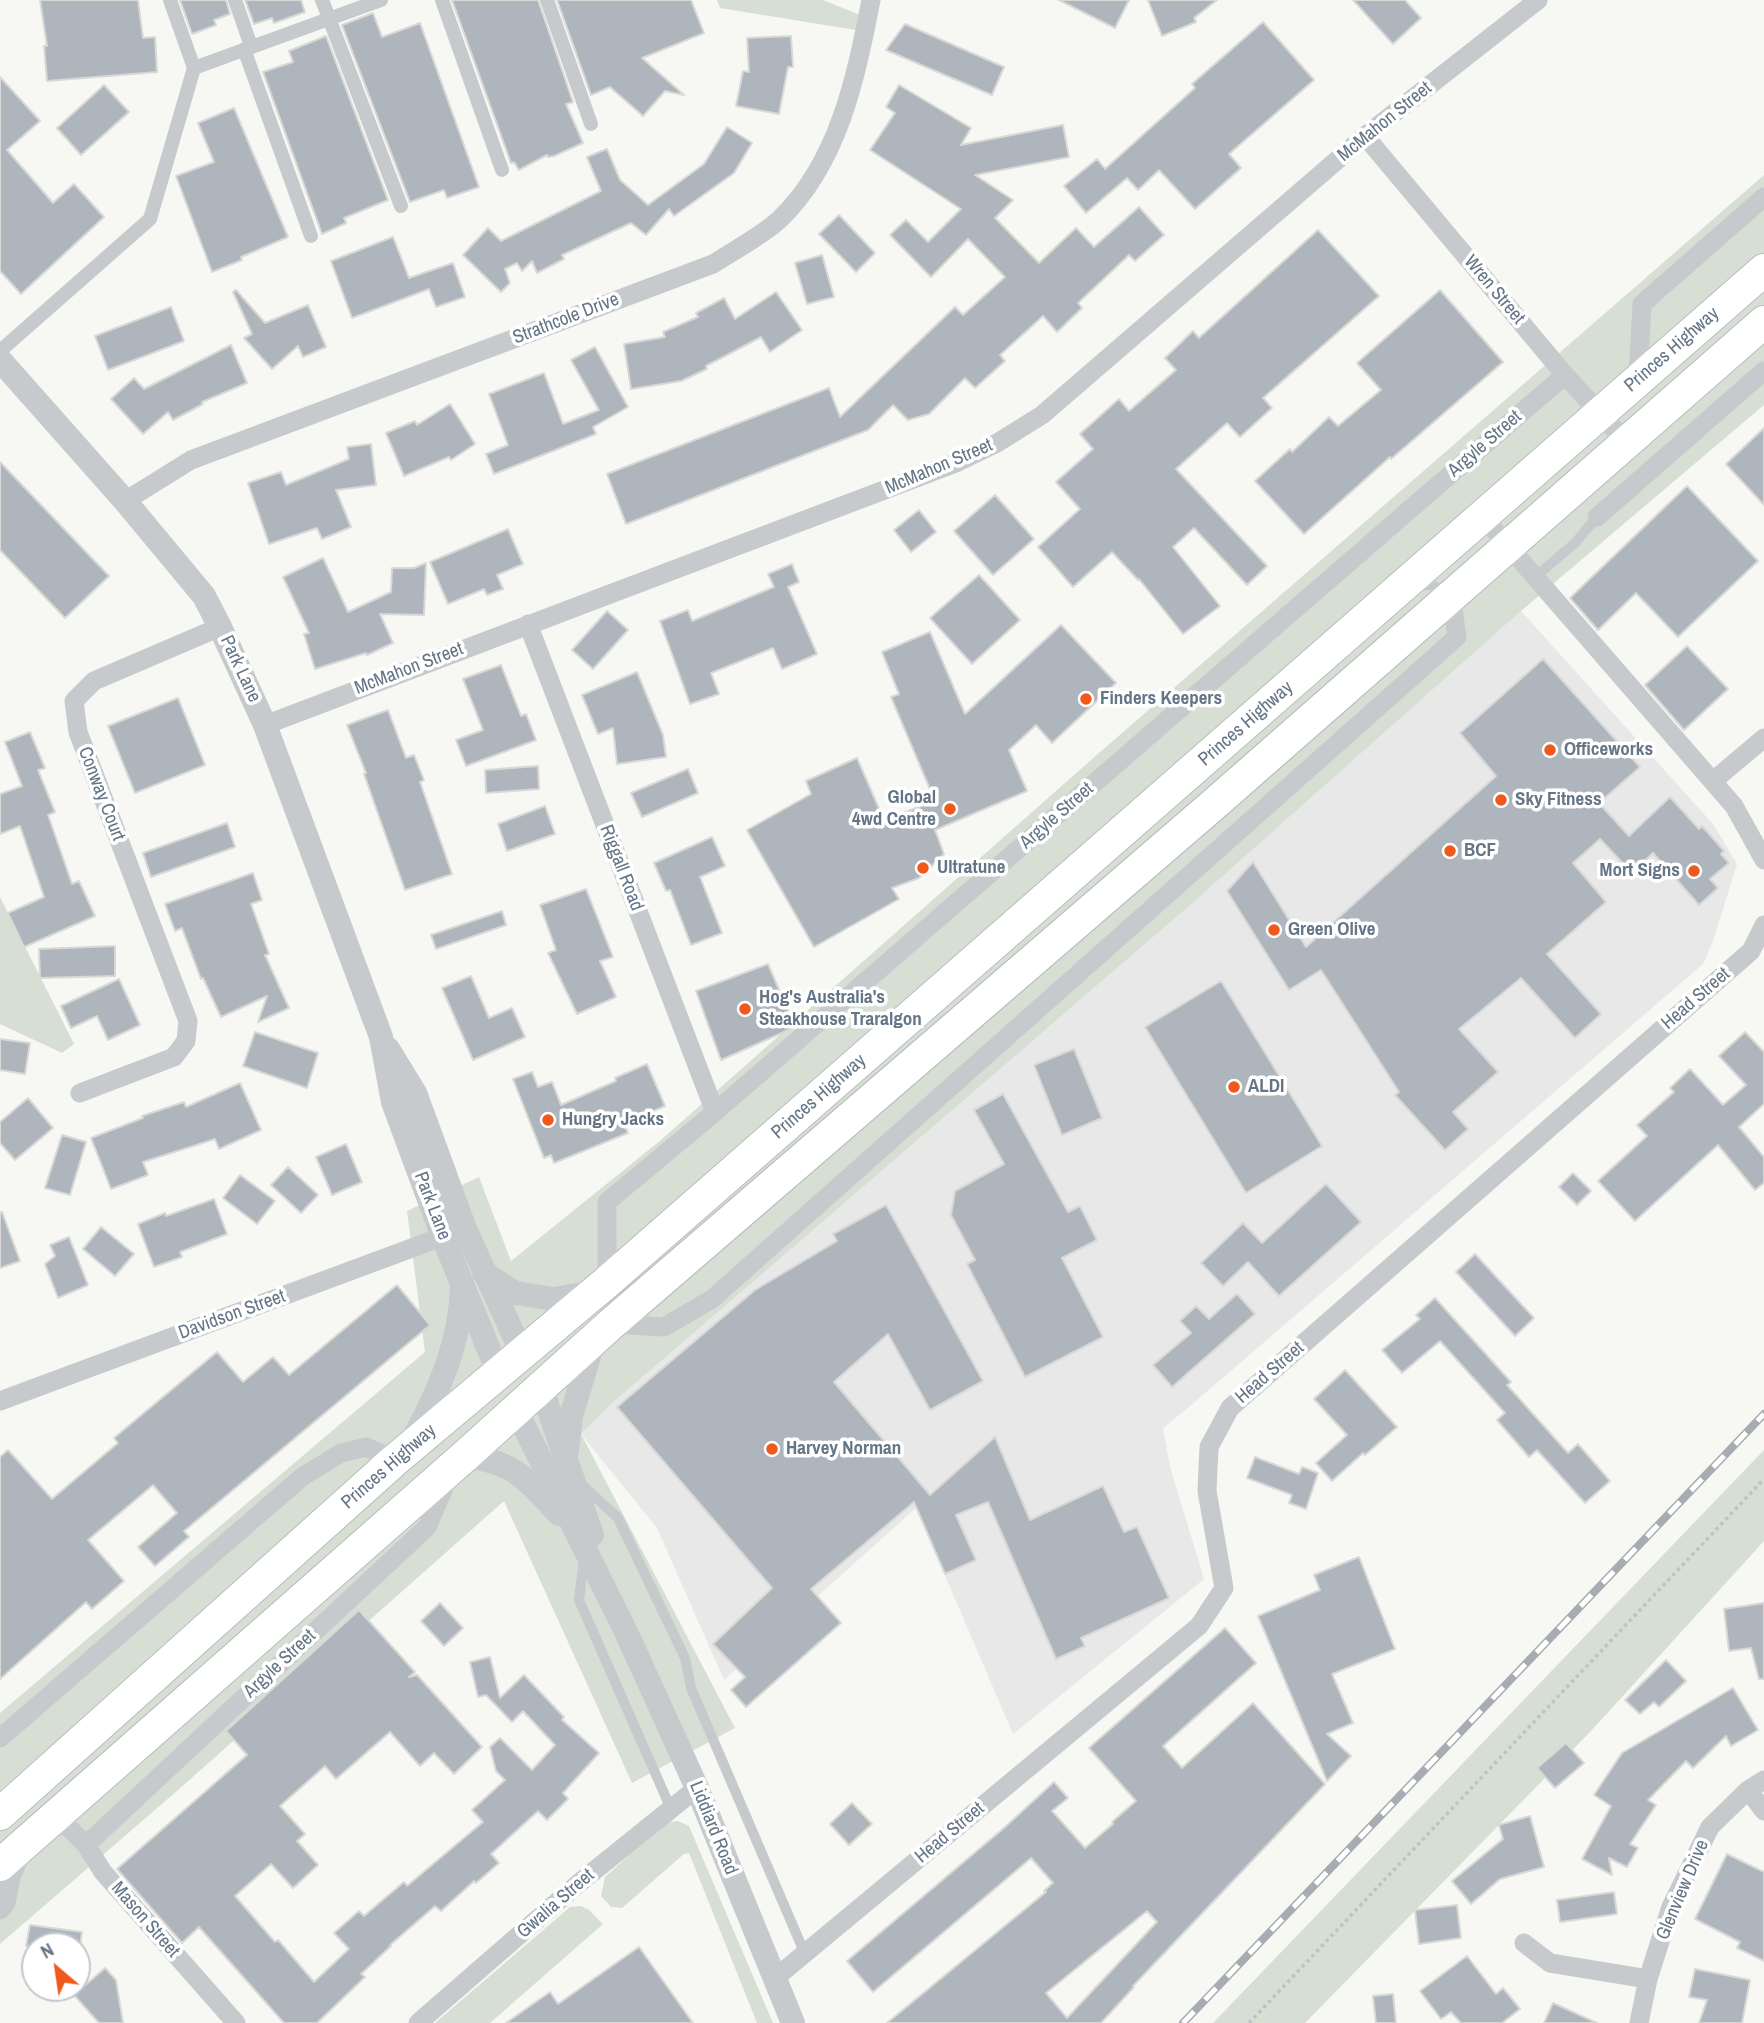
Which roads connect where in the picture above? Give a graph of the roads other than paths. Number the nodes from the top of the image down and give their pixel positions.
1 (170, 0) edge
2 (235, 0) edge
3 (322, 0) edge
4 (381, 0) edge
5 (442, 0) edge
6 (547, 0) edge
7 (871, 0) edge
8 (1538, 0) edge
9 (328, 18) junction
10 (248, 48) junction
11 (194, 68) junction
12 (591, 124) dead end
13 (1365, 136) junction
14 (502, 170) dead end
15 (1764, 197) edge
16 (401, 206) dead end
17 (311, 236) dead end
18 (1764, 270) edge
19 (1764, 322) edge
20 (0, 351) edge
21 (0, 360) edge
22 (1764, 371) edge
23 (1565, 375) junction
24 (1638, 379) junction
25 (1600, 414) junction
26 (1626, 442) junction
27 (125, 501) junction
28 (1483, 517) junction
29 (1597, 517) joint
30 (1508, 546) junction
31 (1535, 577) junction
32 (1403, 587) junction
33 (1451, 596) junction
34 (528, 624) junction
35 (220, 627) junction
36 (265, 724) junction
37 (1764, 738) edge
38 (1713, 781) junction
39 (1764, 860) edge
40 (1764, 925) edge
41 (80, 1093) dead end
42 (715, 1112) junction
43 (454, 1233) junction
44 (473, 1276) junction
45 (600, 1287) junction
46 (602, 1332) junction
47 (510, 1362) junction
48 (541, 1387) junction
49 (0, 1401) edge
50 (516, 1410) junction
51 (401, 1455) junction
52 (459, 1461) junction
53 (569, 1469) junction
54 (583, 1545) junction
55 (627, 1634) junction
56 (0, 1738) edge
57 (1756, 1785) edge
58 (697, 1788) junction
59 (31, 1807) edge
60 (671, 1809) junction
61 (1764, 1811) edge
62 (28, 1841) junction
63 (86, 1845) junction
64 (0, 1865) edge
65 (0, 1910) edge
66 (1524, 1943) dead end
67 (805, 1954) junction
68 (775, 1979) junction
69 (1648, 1979) junction
70 (236, 2023) edge
71 (418, 2023) edge
72 (793, 2023) edge
73 (1639, 2023) edge

1 - 11 street
2 - 10 street
3 - 9 street
4 - 9 street
5 - 14 street
6 - 12 street
7 - 27 street, Strathcole Drive
8 - 13 street, McMahon Street
9 - 10 street
9 - 16 street
10 - 11 street
10 - 17 street
11 - 20 street
13 - 23 street, Wren Street
13 - 34 street, McMahon Street
15 - 24 street
18 - 24 highway, Princes Highway
19 - 26 highway, Princes Highway
21 - 27 street, Park Lane
22 - 29 street
23 - 25 street, Wren Street
23 - 42 street, Argyle Street
24 - 25 highway, Princes Highway
25 - 26 street, Wren Street
25 - 28 highway, Princes Highway
26 - 30 highway, Princes Highway
27 - 35 street, Park Lane
28 - 30 street
28 - 32 highway, Princes Highway
29 - 31 lane
30 - 31 street
30 - 33 highway, Princes Highway
31 - 38 street
32 - 33 lane
32 - 45 highway, Princes Highway
33 - 46 highway, Princes Highway
33 - 46 street
34 - 36 street, McMahon Street
34 - 42 street, Riggall Road
35 - 36 street, Park Lane
35 - 41 street, Conway Court
36 - 43 street, Park Lane
37 - 38 street
38 - 39 street
40 - 67 street, Head Street
42 - 45 street, Argyle Street
43 - 44 street, Park Lane
43 - 49 street, Davidson Street
44 - 45 street
44 - 47 street, Park Lane
44 - 51 street
45 - 47 highway, Princes Highway
46 - 48 highway, Princes Highway
46 - 53 street
47 - 48 highway
47 - 50 highway
47 - 51 highway, Princes Highway
48 - 50 highway, Princes Highway
48 - 53 street, Liddiard Road
50 - 52 highway, Princes Highway
50 - 54 street, Liddiard Road
51 - 56 street
51 - 59 highway, Princes Highway
52 - 54 street
52 - 59 highway, Princes Highway
52 - 63 street, Argyle Street
53 - 55 street, Liddiard Road
53 - 67 lane
54 - 55 street, Liddiard Road
54 - 60 lane
55 - 58 street, Liddiard Road
57 - 61 street
57 - 69 street, Glenview Drive
58 - 60 street, Gwalia Street
58 - 68 street, Liddiard Road
59 - 62 highway, Princes Highway
59 - 63 street, Mason Street
60 - 71 street, Gwalia Street
62 - 64 highway, Princes Highway
62 - 65 street
63 - 70 street, Mason Street
66 - 69 street
67 - 68 street, Head Street
68 - 72 street, Liddiard Road
69 - 73 street, Glenview Drive

